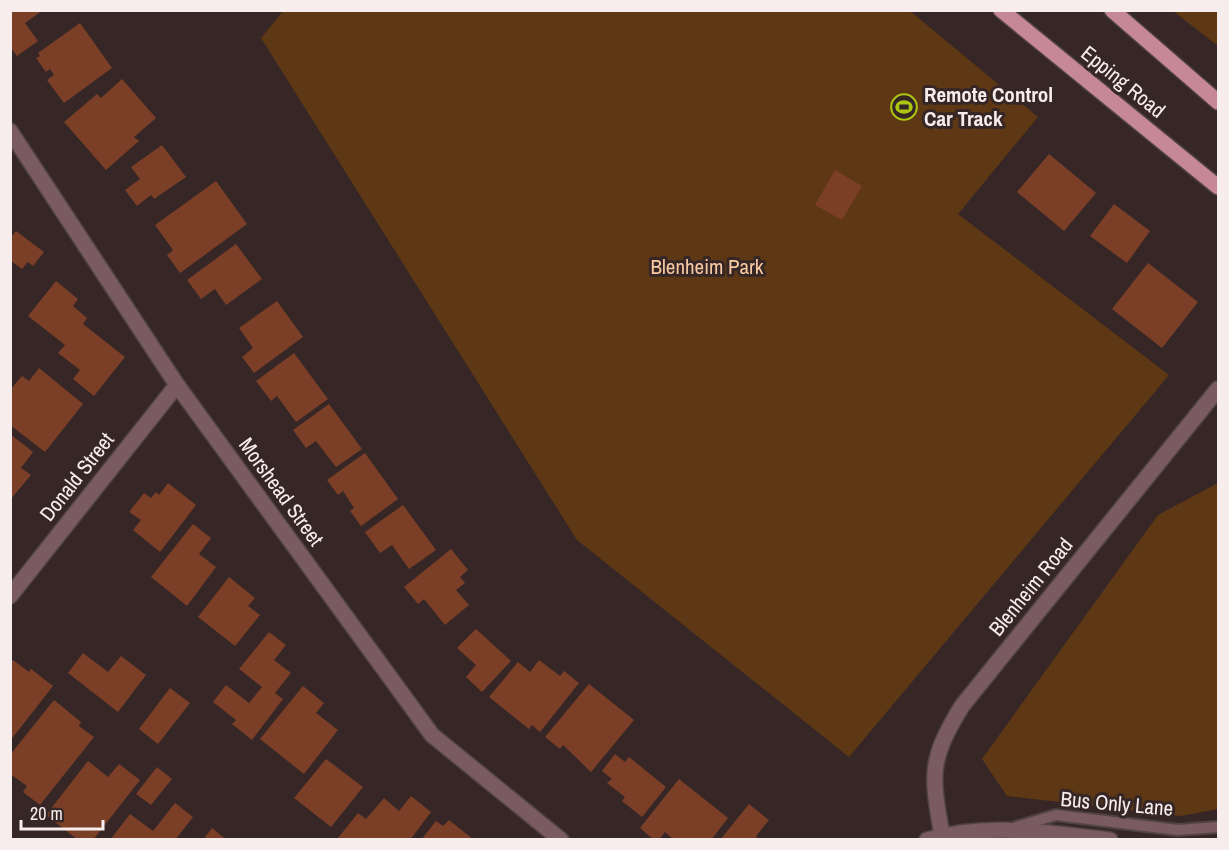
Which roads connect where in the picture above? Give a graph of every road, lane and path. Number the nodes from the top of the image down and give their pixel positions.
1 (1001, 10) edge
2 (1112, 10) edge
3 (1218, 102) edge
4 (10, 131) edge
5 (1218, 187) edge
6 (177, 385) junction
7 (1218, 389) edge
8 (10, 596) edge
9 (1218, 827) edge
10 (1013, 828) junction
11 (942, 835) junction
12 (561, 840) edge
13 (927, 840) edge
14 (1110, 840) edge

1 - 5 main road, Epping Road
2 - 3 main road
4 - 6 street, Morshead Street
6 - 8 street, Donald Street
6 - 12 street, Morshead Street
7 - 11 street, Blenheim Road
9 - 10 lane, Bus Only Lane
10 - 11 street
10 - 14 street
11 - 13 street

